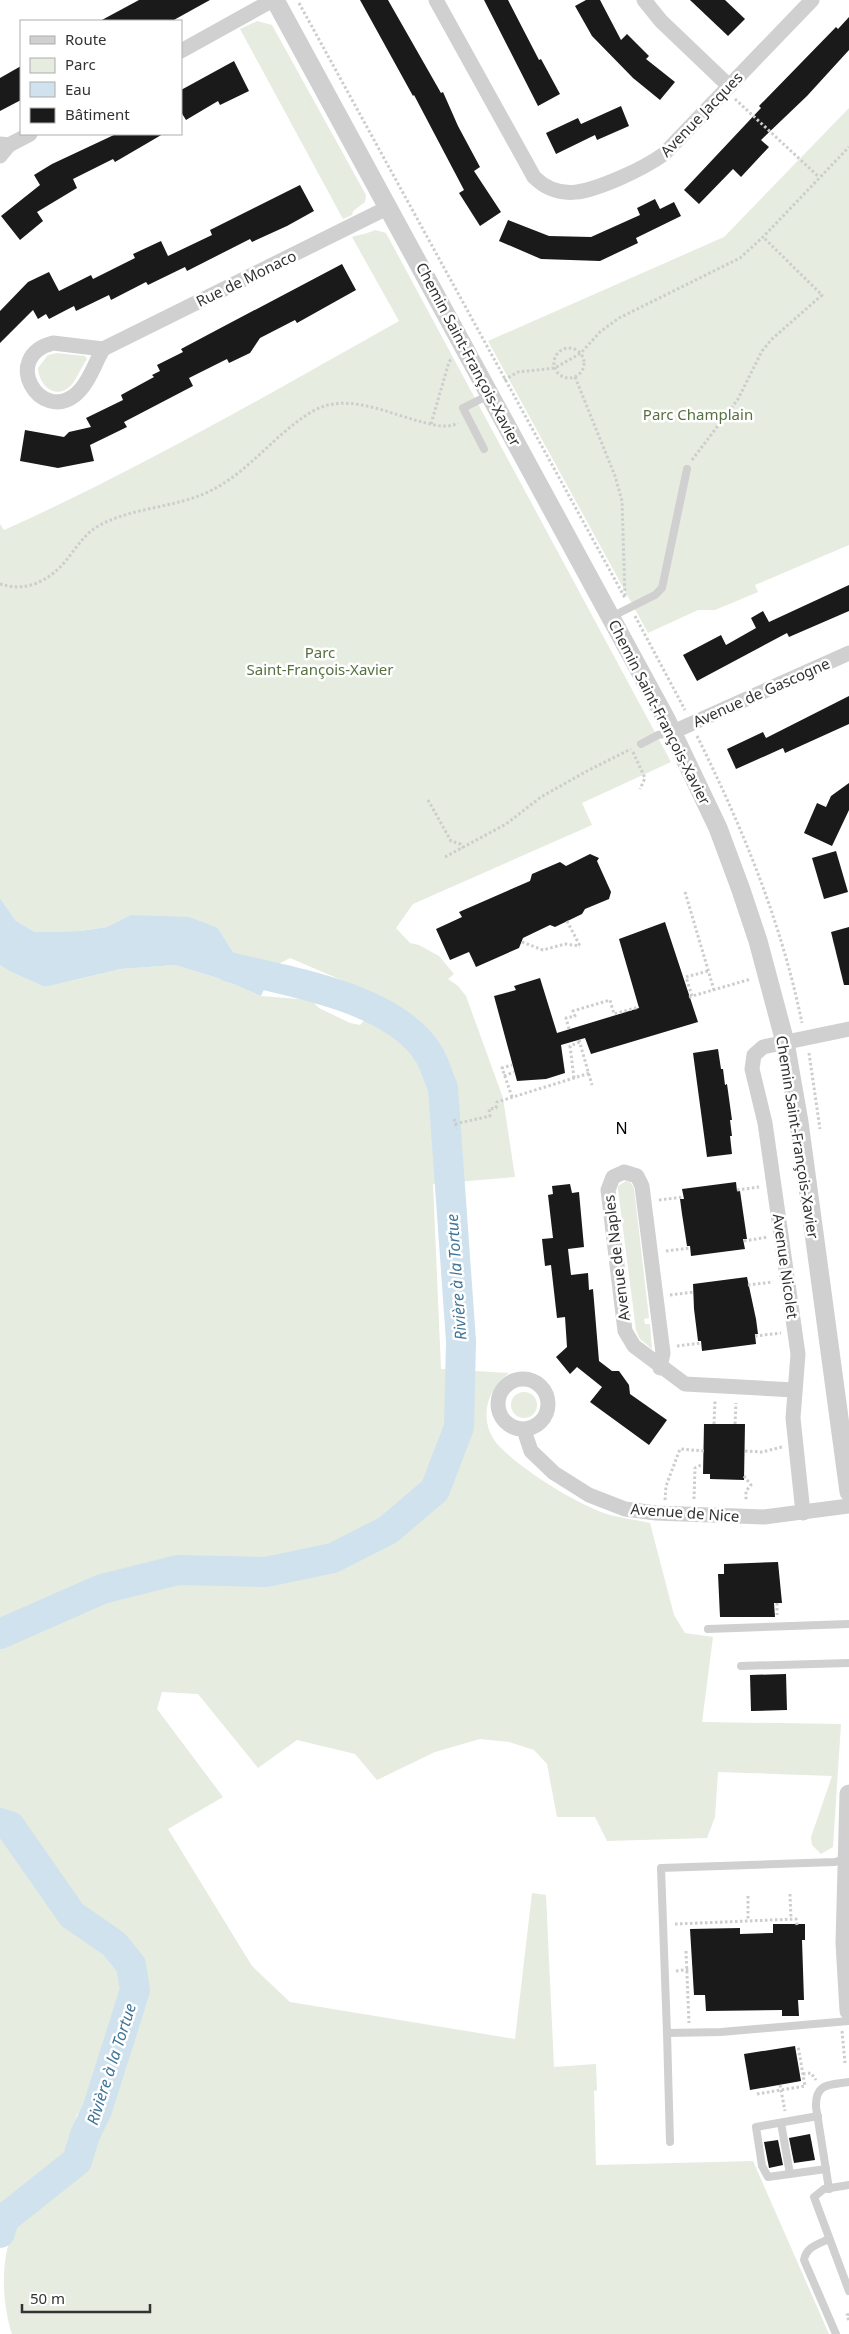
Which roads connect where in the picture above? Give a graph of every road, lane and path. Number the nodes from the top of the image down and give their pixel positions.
1 (274, 0) edge
2 (297, 0) edge
3 (436, 0) edge
4 (644, 0) edge
5 (812, 0) edge
6 (182, 49) edge
7 (731, 91) junction
8 (28, 135) edge
9 (849, 146) edge
10 (3, 148) edge
11 (819, 177) junction
12 (389, 207) junction
13 (763, 237) junction
14 (103, 349) junction
15 (581, 353) junction
16 (456, 356) dead end
17 (554, 368) junction
18 (575, 377) junction
19 (504, 380) junction
20 (491, 394) junction
21 (431, 424) junction
22 (451, 427) dead end
23 (484, 449) dead end
24 (687, 469) joint
25 (0, 584) edge
26 (636, 617) dead end
27 (611, 618) junction
28 (849, 653) edge
29 (686, 714) dead end
30 (673, 732) junction
31 (696, 734) dead end
32 (641, 744) joint
33 (702, 745) dead end
34 (631, 750) junction
35 (640, 789) dead end
36 (428, 800) dead end
37 (463, 848) junction
38 (445, 857) dead end
39 (685, 892) dead end
40 (567, 922) dead end
41 (522, 942) dead end
42 (708, 970) junction
43 (755, 978) dead end
44 (714, 990) junction
45 (592, 1000) dead end
46 (593, 1005) junction
47 (639, 1007) dead end
48 (569, 1029) dead end
49 (849, 1029) edge
50 (785, 1042) junction
51 (809, 1053) dead end
52 (811, 1064) dead end
53 (512, 1065) dead end
54 (514, 1072) dead end
55 (590, 1073) junction
56 (504, 1076) junction
57 (574, 1078) junction
58 (592, 1085) dead end
59 (512, 1097) junction
60 (454, 1119) dead end
61 (456, 1124) junction
62 (457, 1129) dead end
63 (774, 1186) junction
64 (737, 1190) dead end
65 (683, 1197) dead end
66 (644, 1202) junction
67 (782, 1236) junction
68 (744, 1241) dead end
69 (690, 1248) dead end
70 (651, 1252) junction
71 (788, 1280) junction
72 (748, 1285) dead end
73 (694, 1292) dead end
74 (656, 1297) junction
75 (794, 1332) junction
76 (755, 1336) dead end
77 (701, 1343) dead end
78 (663, 1348) junction
79 (660, 1368) junction
80 (715, 1387) junction
81 (737, 1387) junction
82 (794, 1390) junction
83 (714, 1424) dead end
84 (735, 1424) dead end
85 (524, 1430) dead end
86 (795, 1445) junction
87 (704, 1451) dead end
88 (744, 1451) dead end
89 (703, 1464) dead end
90 (744, 1476) dead end
91 (849, 1492) edge
92 (849, 1506) edge
93 (803, 1512) junction
94 (664, 1514) junction
95 (694, 1515) junction
96 (746, 1516) junction
97 (777, 1603) dead end
98 (778, 1618) dead end
99 (849, 1624) edge
100 (708, 1628) dead end
101 (849, 1663) edge
102 (741, 1666) dead end
103 (849, 1794) edge
104 (848, 1858) edge
105 (790, 1894) dead end
106 (748, 1896) dead end
107 (791, 1919) junction
108 (748, 1921) junction
109 (671, 1924) dead end
110 (796, 1925) dead end
111 (686, 1951) dead end
112 (846, 2018) edge
113 (689, 2023) dead end
114 (667, 2033) junction
115 (798, 2046) dead end
116 (845, 2063) dead end
117 (810, 2073) dead end
118 (803, 2074) junction
119 (849, 2082) edge
120 (780, 2085) dead end
121 (781, 2090) junction
122 (757, 2094) dead end
123 (818, 2116) junction
124 (784, 2122) junction
125 (670, 2142) dead end
126 (826, 2169) junction
127 (790, 2174) junction
128 (849, 2186) edge
129 (829, 2188) junction
130 (829, 2239) junction
131 (849, 2291) edge
132 (849, 2314) edge
133 (849, 2321) edge
134 (836, 2334) edge

1 - 6 street
1 - 12 street, Chemin Saint-François-Xavier
2 - 19 path, Chemin Saint-François-Xavier
3 - 7 street, Avenue Jacques
4 - 7 street
5 - 7 street, Avenue Jacques
7 - 11 path
8 - 10 street
9 - 11 path
11 - 13 path
12 - 14 street, Rue de Monaco
12 - 20 street, Chemin Saint-François-Xavier
13 - 15 path
13 - 24 path
14 - 14 street
15 - 17 path
15 - 17 path
15 - 18 path
16 - 21 path
17 - 18 path
17 - 19 path
18 - 19 path, Chemin Saint-François-Xavier
20 - 23 lane
20 - 27 street, Chemin Saint-François-Xavier
21 - 22 path
21 - 25 path
24 - 27 lane
26 - 29 path, Chemin Saint-François-Xavier
27 - 30 street, Chemin Saint-François-Xavier
28 - 30 street, Avenue de Gascogne
30 - 32 lane
30 - 50 street, Chemin Saint-François-Xavier
31 - 33 path, Chemin Saint-François-Xavier
32 - 34 path
34 - 35 path
34 - 37 path
36 - 37 path
37 - 38 path
39 - 42 path
40 - 41 path
42 - 44 path
42 - 44 path
43 - 44 path
45 - 46 path
46 - 47 path
46 - 48 path
49 - 50 street, Avenue Nicolet
50 - 63 street, Avenue Nicolet
50 - 91 street, Chemin Saint-François-Xavier
51 - 52 path, Chemin Saint-François-Xavier
53 - 56 path
54 - 56 path
55 - 57 path
55 - 57 path
55 - 58 path
56 - 59 path
57 - 59 path
59 - 61 path
60 - 61 path
61 - 62 path
63 - 64 path
63 - 67 street, Avenue Nicolet
65 - 66 path
66 - 70 street, Avenue de Naples
66 - 79 street, Avenue de Naples
67 - 68 path
67 - 71 street, Avenue Nicolet
69 - 70 path
70 - 74 street, Avenue de Naples
71 - 72 path
71 - 75 street, Avenue Nicolet
73 - 74 path
74 - 78 street, Avenue de Naples
75 - 76 path
75 - 82 street, Avenue Nicolet
77 - 78 path
78 - 79 street, Avenue de Naples
79 - 80 street, Avenue de Naples
80 - 81 street, Avenue de Naples
80 - 83 path
81 - 82 street, Avenue de Naples
81 - 84 path
82 - 86 street, Avenue Nicolet
85 - 94 street, Avenue de Nice
86 - 88 path
86 - 93 street, Avenue Nicolet
87 - 94 path
89 - 95 path
90 - 96 path
92 - 93 street, Avenue de Nice
93 - 96 street, Avenue de Nice
94 - 95 street, Avenue de Nice
95 - 96 street, Avenue de Nice
97 - 98 path
99 - 100 lane
101 - 102 lane
103 - 104 street
104 - 112 street
104 - 114 lane
105 - 107 path
106 - 108 path
107 - 108 path
107 - 110 path
108 - 109 path
111 - 113 path
112 - 114 lane
112 - 116 path
114 - 125 lane
115 - 118 path
117 - 118 path
118 - 121 path
119 - 123 lane
120 - 121 path
121 - 122 path
121 - 124 path
123 - 124 lane
123 - 126 lane
124 - 127 lane
124 - 127 lane
126 - 127 lane
126 - 129 lane
128 - 129 lane
129 - 130 lane
130 - 131 lane
130 - 134 lane
132 - 133 path

